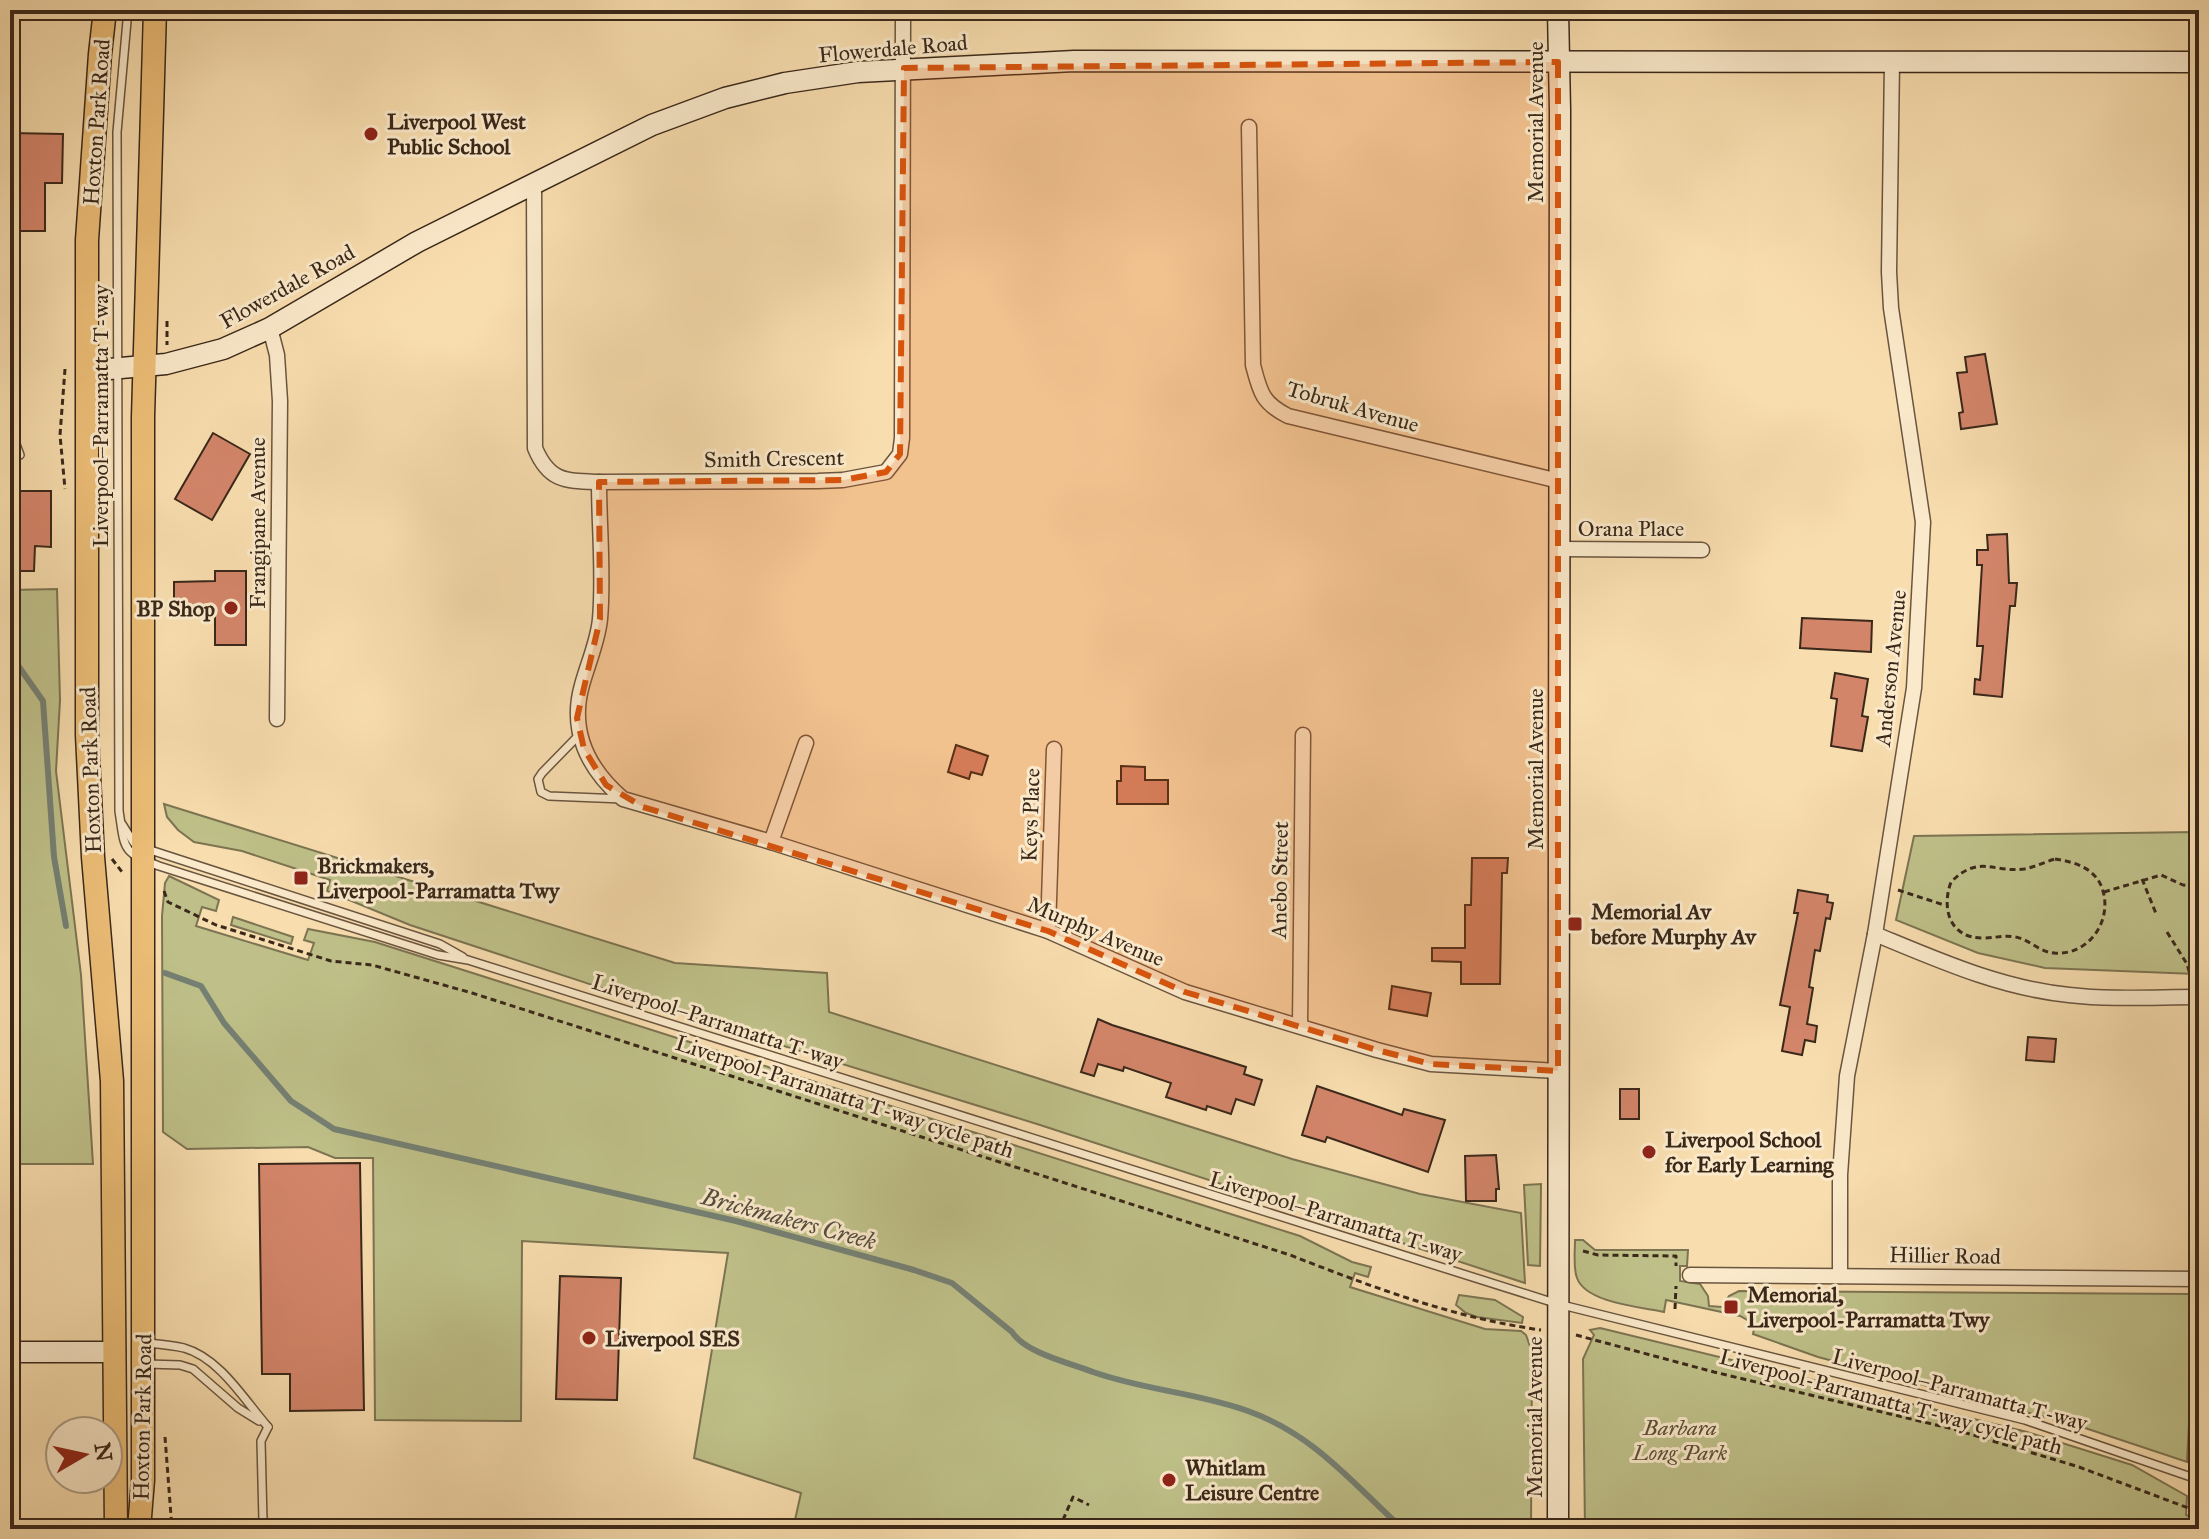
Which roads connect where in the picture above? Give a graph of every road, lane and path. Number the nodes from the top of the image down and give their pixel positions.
1 (105, 10) edge
2 (128, 10) edge
3 (155, 10) edge
4 (903, 10) edge
5 (1558, 10) edge
6 (1558, 62) junction
7 (1892, 62) junction
8 (2199, 62) edge
9 (904, 68) junction
10 (1249, 127) dead end
11 (534, 182) junction
12 (270, 328) junction
13 (66, 358) dead end
14 (145, 366) junction
15 (118, 369) junction
16 (87, 371) junction
17 (62, 416) dead end
18 (10, 428) edge
19 (10, 458) edge
20 (1559, 481) junction
21 (599, 482) junction
22 (1560, 549) junction
23 (1702, 550) dead end
24 (277, 719) dead end
25 (579, 735) junction
26 (1303, 735) dead end
27 (806, 743) dead end
28 (1054, 749) dead end
29 (623, 799) junction
30 (121, 823) junction
31 (771, 842) junction
32 (148, 852) junction
33 (105, 856) dead end
34 (125, 878) dead end
35 (2142, 879) junction
36 (159, 881) dead end
37 (1883, 884) junction
38 (2199, 887) edge
39 (2104, 892) junction
40 (1945, 906) junction
41 (2157, 916) dead end
42 (1048, 931) junction
43 (2167, 932) dead end
44 (1875, 934) junction
45 (468, 960) junction
46 (2196, 991) edge
47 (1300, 1026) junction
48 (1558, 1071) junction
49 (1583, 1251) dead end
50 (1690, 1275) dead end
51 (1840, 1276) junction
52 (2199, 1279) edge
53 (1558, 1304) junction
54 (1675, 1309) dead end
55 (1535, 1329) dead end
56 (1580, 1336) dead end
57 (10, 1352) edge
58 (115, 1352) junction
59 (144, 1353) junction
60 (2198, 1405) edge
61 (268, 1427) junction
62 (165, 1435) dead end
63 (2191, 1459) dead end
64 (2199, 1482) edge
65 (1089, 1505) dead end
66 (2191, 1509) dead end
67 (116, 1529) edge
68 (139, 1529) edge
69 (172, 1529) edge
70 (267, 1529) edge
71 (1059, 1529) edge
72 (1558, 1529) edge

1 - 16 main road, Hoxton Park Road
2 - 15 lane, Liverpool–Parramatta T-way
3 - 14 main road, Hoxton Park Road
4 - 9 street
5 - 6 main road, Memorial Avenue
6 - 7 main road, Flowerdale Road
6 - 9 main road, Flowerdale Road
6 - 20 main road, Memorial Avenue
7 - 8 main road, Flowerdale Road
7 - 37 street, Anderson Avenue
9 - 11 main road, Flowerdale Road
9 - 21 street, Smith Crescent
10 - 20 street, Tobruk Avenue
11 - 12 main road, Flowerdale Road
11 - 21 street, Smith Crescent
12 - 14 main road, Flowerdale Road
12 - 24 street, Frangipane Avenue
13 - 17 path
14 - 15 main road, Flowerdale Road
14 - 32 main road, Hoxton Park Road
15 - 16 main road, Flowerdale Road
15 - 30 lane, Liverpool–Parramatta T-way
16 - 58 main road, Hoxton Park Road
18 - 19 lane
20 - 22 main road, Memorial Avenue
21 - 25 street
22 - 23 street, Orana Place
22 - 48 main road, Memorial Avenue
25 - 29 street
25 - 29 lane, Murphy Avenue
26 - 47 street, Anebo Street
27 - 31 street
28 - 42 street, Keys Place
29 - 31 street, Murphy Avenue
30 - 32 lane
30 - 32 lane, Liverpool–Parramatta T-way
31 - 42 street, Murphy Avenue
32 - 45 lane, Liverpool–Parramatta T-way
32 - 45 lane, Liverpool–Parramatta T-way
32 - 59 main road, Hoxton Park Road
33 - 34 path
35 - 38 path
35 - 39 path
35 - 41 path
36 - 55 path, Liverpool-Parramatta T-way cycle path
37 - 40 path
37 - 44 street, Anderson Avenue
39 - 40 path
39 - 40 path
42 - 47 street, Murphy Avenue
43 - 46 path
44 - 46 street
44 - 51 street, Anderson Avenue
45 - 53 lane, Liverpool–Parramatta T-way
47 - 48 street, Murphy Avenue
48 - 53 main road, Memorial Avenue
49 - 54 path
50 - 51 street, Hillier Road
51 - 52 street, Hillier Road
53 - 64 lane, Liverpool–Parramatta T-way
53 - 72 main road, Memorial Avenue
56 - 66 path, Liverpool-Parramatta T-way cycle path
57 - 58 main road
58 - 59 main road
58 - 67 main road, Hoxton Park Road
59 - 61 lane
59 - 61 lane
59 - 68 main road, Hoxton Park Road
60 - 63 path
61 - 70 lane
62 - 69 path
65 - 71 path

